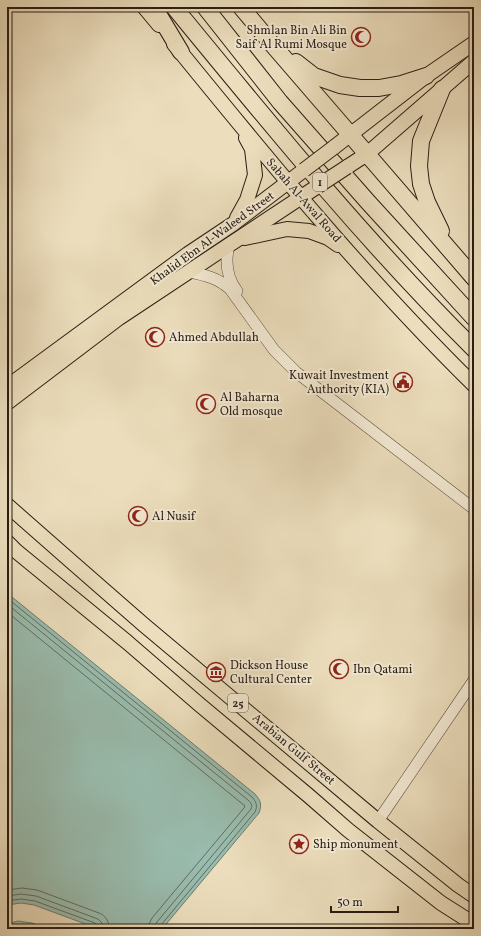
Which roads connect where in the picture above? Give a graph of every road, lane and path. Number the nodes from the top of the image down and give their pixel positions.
1 (144, 7) edge
2 (154, 7) edge
3 (174, 7) edge
4 (205, 7) edge
5 (241, 7) edge
6 (474, 43) edge
7 (272, 44) junction
8 (181, 52) junction
9 (474, 61) edge
10 (426, 76) junction
11 (442, 88) junction
12 (240, 125) junction
13 (350, 135) junction
14 (367, 154) junction
15 (288, 182) junction
16 (301, 197) junction
17 (233, 224) junction
18 (234, 242) junction
19 (451, 250) junction
20 (349, 253) junction
21 (189, 272) junction
22 (474, 278) edge
23 (231, 288) junction
24 (474, 318) edge
25 (436, 348) junction
26 (474, 349) edge
27 (474, 381) edge
28 (474, 385) edge
29 (7, 387) edge
30 (7, 403) edge
31 (474, 500) edge
32 (7, 505) edge
33 (474, 509) edge
34 (7, 542) edge
35 (474, 680) edge
36 (378, 821) junction
37 (474, 896) edge
38 (474, 924) edge

1 - 8 main road, Sabah Al-Awal Road
2 - 8 highway
3 - 26 highway, Sabah Al-Awal Road / 1
4 - 24 highway, 1
5 - 7 highway
6 - 10 main road, Khalid Ebn Al-Waleed Street
7 - 10 highway
7 - 13 highway
8 - 12 main road, Sabah Al-Awal Road
9 - 11 main road, Khalid Ebn Al-Waleed Street
10 - 13 main road, Khalid Ebn Al-Waleed Street
11 - 14 main road, Khalid Ebn Al-Waleed Street
11 - 19 highway
12 - 15 main road, Sabah Al-Awal Road
12 - 17 main road
13 - 14 highway
13 - 15 main road, Khalid Ebn Al-Waleed Street, bridge
14 - 16 main road, Khalid Ebn Al-Waleed Street, bridge
14 - 19 highway
15 - 16 main road, Sabah Al-Awal Road
15 - 17 main road, Khalid Ebn Al-Waleed Street
16 - 18 main road, Khalid Ebn Al-Waleed Street
16 - 20 main road, Sabah Al-Awal Road
17 - 29 main road, Khalid Ebn Al-Waleed Street
18 - 20 main road
18 - 21 main road, Khalid Ebn Al-Waleed Street
18 - 23 street
19 - 22 highway
20 - 25 main road, Sabah Al-Awal Road
21 - 23 street
21 - 30 main road, Khalid Ebn Al-Waleed Street
23 - 31 street
23 - 33 street
25 - 27 main road
25 - 28 main road, Sabah Al-Awal Road
32 - 36 main road, Arabian Gulf Street / 25
34 - 38 main road, 25
35 - 36 street
36 - 37 main road, Arabian Gulf Street / 25

